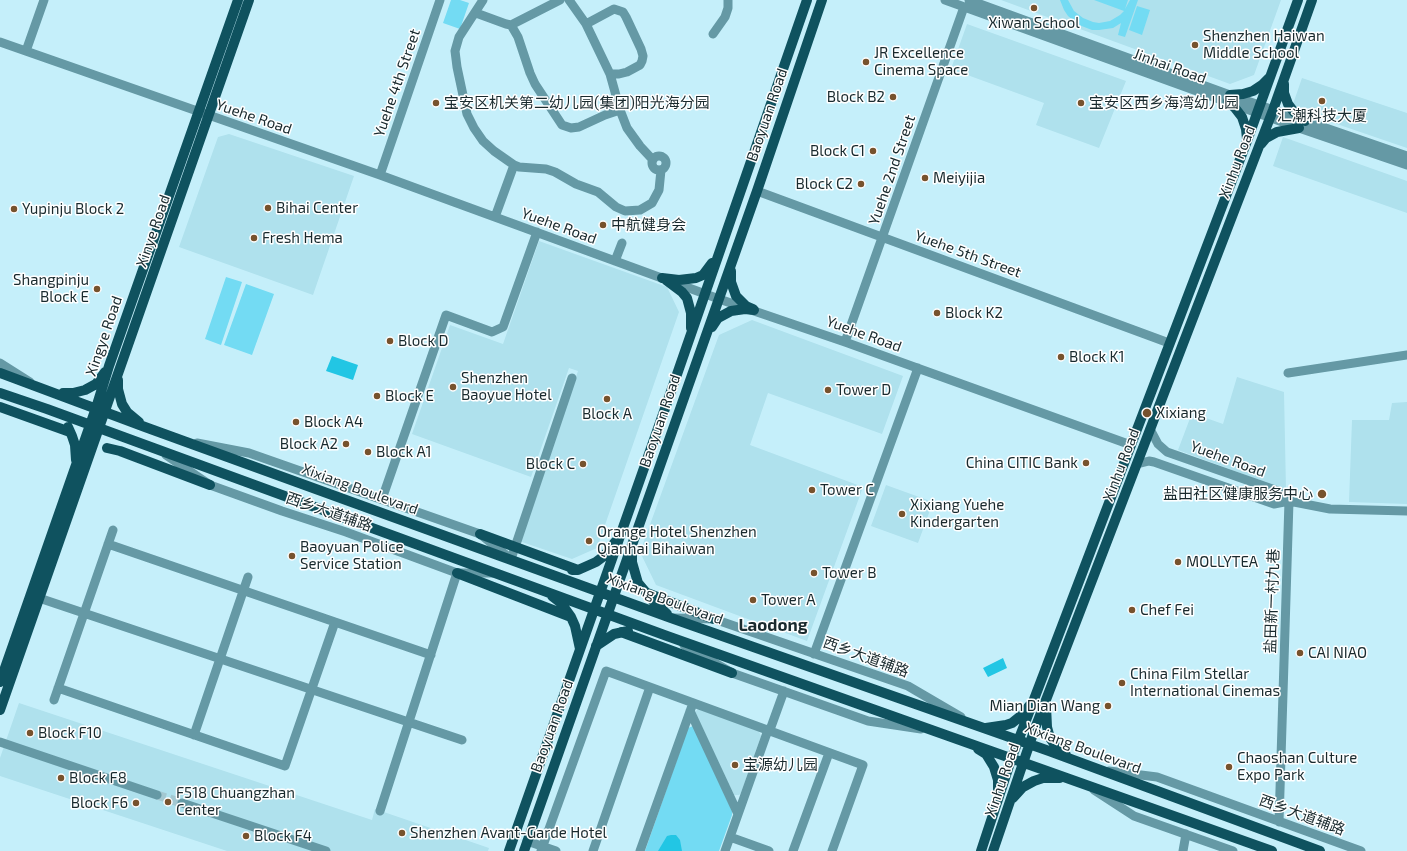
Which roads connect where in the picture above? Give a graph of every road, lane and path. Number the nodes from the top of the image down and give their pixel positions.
1 (44, 0) edge
2 (238, 0) edge
3 (249, 0) edge
4 (440, 0) edge
5 (483, 0) edge
6 (560, 0) edge
7 (569, 0) edge
8 (728, 0) edge
9 (807, 0) edge
10 (822, 0) edge
11 (945, 0) edge
12 (1298, 0) edge
13 (1312, 0) edge
14 (966, 3) edge
15 (476, 13) junction
16 (586, 24) junction
17 (511, 25) junction
18 (712, 34) dead end
19 (0, 42) edge
20 (26, 51) junction
21 (610, 74) junction
22 (1271, 75) junction
23 (1284, 80) junction
24 (1229, 98) junction
25 (1259, 109) junction
26 (620, 110) junction
27 (198, 112) junction
28 (1272, 113) junction
29 (209, 116) junction
30 (1302, 124) junction
31 (1247, 141) junction
32 (1259, 145) junction
33 (1407, 156) edge
34 (514, 165) junction
35 (1407, 165) edge
36 (380, 175) junction
37 (757, 191) junction
38 (495, 217) junction
39 (537, 232) junction
40 (882, 238) junction
41 (622, 243) dead end
42 (720, 248) junction
43 (733, 259) junction
44 (615, 261) junction
45 (662, 278) junction
46 (705, 294) junction
47 (719, 299) junction
48 (754, 310) junction
49 (690, 339) junction
50 (845, 342) junction
51 (1169, 343) junction
52 (702, 348) junction
53 (1407, 356) edge
54 (0, 363) edge
55 (109, 366) junction
56 (918, 368) junction
57 (120, 370) junction
58 (0, 373) edge
59 (1288, 373) dead end
60 (572, 378) dead end
61 (38, 387) junction
62 (52, 392) junction
63 (3, 394) edge
64 (0, 407) edge
65 (47, 409) junction
66 (101, 410) junction
67 (95, 427) junction
68 (146, 427) junction
69 (1150, 429) junction
70 (70, 432) junction
71 (182, 440) junction
72 (144, 445) junction
73 (1131, 445) junction
74 (107, 448) junction
75 (160, 450) junction
76 (1137, 464) junction
77 (79, 470) junction
78 (210, 485) junction
79 (382, 499) junction
80 (1289, 501) junction
81 (1407, 511) edge
82 (113, 530) dead end
83 (623, 530) junction
84 (636, 533) junction
85 (480, 534) junction
86 (108, 544) junction
87 (515, 547) junction
88 (510, 560) junction
89 (541, 570) junction
90 (578, 570) junction
91 (458, 573) junction
92 (497, 574) junction
93 (248, 577) dead end
94 (538, 588) junction
95 (243, 590) junction
96 (601, 592) junction
97 (645, 592) junction
98 (614, 597) junction
99 (39, 598) junction
100 (595, 609) junction
101 (84, 613) junction
102 (608, 614) junction
103 (571, 617) junction
104 (671, 618) junction
105 (714, 619) junction
106 (334, 622) junction
107 (621, 632) junction
108 (667, 636) junction
109 (596, 646) junction
110 (580, 651) junction
111 (814, 654) junction
112 (431, 655) junction
113 (220, 659) junction
114 (574, 668) junction
115 (587, 673) junction
116 (732, 673) junction
117 (0, 682) edge
118 (650, 687) junction
119 (58, 688) junction
120 (311, 689) junction
121 (784, 691) junction
122 (1034, 698) junction
123 (54, 700) dead end
124 (1046, 701) junction
125 (692, 707) junction
126 (0, 710) edge
127 (409, 722) junction
128 (979, 726) junction
129 (768, 730) junction
130 (942, 732) junction
131 (194, 735) junction
132 (462, 740) dead end
133 (1018, 740) junction
134 (0, 742) edge
135 (970, 742) junction
136 (1030, 744) junction
137 (829, 753) junction
138 (1012, 757) junction
139 (1023, 761) junction
140 (1074, 761) junction
141 (1096, 769) junction
142 (1071, 779) junction
143 (1082, 783) junction
144 (157, 794) tunnel mouth
145 (998, 799) junction
146 (1010, 801) junction
147 (182, 803) tunnel mouth
148 (380, 811) dead end
149 (738, 814) junction
150 (1279, 822) junction
151 (1186, 834) junction
152 (730, 837) junction
153 (527, 840) junction
154 (542, 849) edge
155 (326, 851) edge
156 (509, 851) edge
157 (524, 851) edge
158 (556, 851) edge
159 (593, 851) edge
160 (640, 851) edge
161 (725, 851) edge
162 (769, 851) edge
163 (793, 851) edge
164 (832, 851) edge
165 (981, 851) edge
166 (993, 851) edge
167 (1183, 851) edge
168 (1233, 851) edge
169 (1272, 851) edge
170 (1320, 851) edge
171 (1360, 851) edge

1 - 20 street
2 - 27 main road, Xingye Road
3 - 29 main road, Xinye Road
4 - 36 street, Yuehe 4th Street
5 - 15 street
6 - 17 street
7 - 16 street
8 - 18 street
9 - 42 main road, Baoyuan Road
10 - 37 main road, Baoyuan Road
11 - 14 street, Jinhai Road
12 - 22 main road, Xinhu Road
13 - 23 main road, Xinhu Road
14 - 24 street, Jinhai Road
14 - 40 street, Yuehe 2nd Street
15 - 17 street
15 - 34 street
16 - 21 street
16 - 21 street
17 - 26 street
19 - 20 street, Yuehe Road
20 - 27 street, Yuehe Road
21 - 26 street
22 - 24 main road
22 - 25 main road, Xinhu Road
23 - 28 main road, Xinhu Road
23 - 30 main road
24 - 25 street, Jinhai Road
24 - 31 main road
25 - 28 street, Jinhai Road
25 - 31 main road, Xinhu Road
26 - 34 street
27 - 29 street, Yuehe Road
27 - 55 main road, Xingye Road
28 - 30 street, Jinhai Road
28 - 32 main road, Xinhu Road
29 - 36 street, Yuehe Road
29 - 57 main road, Xinye Road
30 - 32 main road
30 - 33 street, Jinhai Road
30 - 35 street, Jinhai Road
31 - 51 main road, Xinhu Road
32 - 69 main road, Xinhu Road
34 - 38 street
36 - 38 street, Yuehe Road
37 - 40 street, Yuehe 5th Street
37 - 43 main road, Baoyuan Road
38 - 39 street, Yuehe Road
39 - 44 street, Yuehe Road
39 - 79 street
40 - 50 street, Yuehe 2nd Street
40 - 51 street, Yuehe 5th Street
41 - 44 street
42 - 45 main road
42 - 46 main road, Baoyuan Road
43 - 47 main road, Baoyuan Road
43 - 48 main road
44 - 45 street, Yuehe Road
45 - 46 street, Yuehe Road
45 - 49 main road
46 - 47 street, Yuehe Road
46 - 49 main road, Baoyuan Road
47 - 48 street, Yuehe Road
47 - 52 main road, Baoyuan Road
48 - 50 street, Yuehe Road
48 - 52 main road
49 - 83 main road, Baoyuan Road
50 - 56 street, Yuehe Road
51 - 73 main road, Xinhu Road
52 - 84 main road, Baoyuan Road
53 - 59 street
54 - 61 street
55 - 62 main road
55 - 66 main road, Xingye Road
56 - 73 street, Yuehe Road
56 - 111 street
57 - 66 main road, Xinye Road
57 - 68 main road
58 - 61 main road, Xixiang Boulevard
60 - 87 street
61 - 62 main road, Xixiang Boulevard
62 - 66 main road, Xixiang Boulevard
63 - 65 main road
64 - 70 main road
65 - 67 main road
65 - 70 main road
66 - 67 main road, Xingye Road
66 - 68 main road, Xixiang Boulevard
67 - 72 main road
67 - 77 main road
68 - 71 main road, Xixiang Boulevard
69 - 76 main road, Xinhu Road
69 - 80 street, Yuehe Road
70 - 77 main road
71 - 79 street, 西乡大道辅路
71 - 88 main road, Xixiang Boulevard
72 - 74 main road
72 - 75 main road
73 - 122 main road, Xinhu Road
74 - 77 main road
74 - 78 main road
75 - 78 street, 西乡大道辅路
75 - 92 main road
76 - 80 street, Yuehe Road
76 - 124 main road, Xinhu Road
77 - 99 main road
77 - 117 main road
78 - 91 street, 西乡大道辅路
79 - 85 street, 西乡大道辅路
80 - 81 street
80 - 150 street, 盐田新一村九巷
82 - 86 street
83 - 90 main road
83 - 96 main road, Baoyuan Road
84 - 97 main road
84 - 98 main road, Baoyuan Road
85 - 87 main road
85 - 88 street, 西乡大道辅路
86 - 95 street
86 - 101 street
87 - 88 street
87 - 90 main road
88 - 89 main road, Xixiang Boulevard
89 - 90 main road
89 - 96 main road, Xixiang Boulevard
91 - 92 street, 西乡大道辅路
91 - 103 main road
91 - 112 street
92 - 94 main road
93 - 95 street
94 - 100 main road
94 - 103 main road
95 - 106 street
95 - 113 street
96 - 98 main road, Xixiang Boulevard
96 - 100 main road, Baoyuan Road
97 - 104 main road
97 - 105 main road
98 - 102 main road, Baoyuan Road
98 - 104 main road, Xixiang Boulevard
99 - 101 street
99 - 126 main road
100 - 102 main road
100 - 110 main road, Baoyuan Road
101 - 113 street
101 - 119 street
102 - 108 main road
102 - 109 main road, Baoyuan Road
103 - 110 main road
104 - 105 street, 西乡大道辅路
104 - 128 main road, Xixiang Boulevard
105 - 111 street, 西乡大道辅路
106 - 112 street
106 - 120 street
107 - 108 main road
107 - 109 main road
107 - 116 main road
108 - 116 street
108 - 130 main road
109 - 115 main road, Baoyuan Road
110 - 114 main road, Baoyuan Road
111 - 128 street, 西乡大道辅路
112 - 127 street
113 - 120 street
113 - 131 street
114 - 115 main road
114 - 156 main road, Baoyuan Road
115 - 153 main road, Baoyuan Road
116 - 121 street
118 - 125 street
118 - 154 street
118 - 159 street
119 - 123 street
119 - 131 street
120 - 127 street
120 - 131 street
121 - 129 street
121 - 130 street
122 - 128 main road
122 - 133 main road, Xinhu Road
124 - 136 main road, Xinhu Road
124 - 140 main road
125 - 129 street
125 - 149 street
125 - 160 street
127 - 132 street
127 - 148 street
128 - 133 main road, Xixiang Boulevard
129 - 137 street
129 - 149 street
130 - 135 main road
133 - 136 main road, Xixiang Boulevard
133 - 138 main road, Xinhu Road
134 - 144 street
135 - 138 main road
135 - 145 main road
136 - 139 main road, Xinhu Road
136 - 140 main road, Xixiang Boulevard
137 - 163 street
137 - 164 street
138 - 139 main road
138 - 145 main road, Xinhu Road
139 - 142 main road
139 - 146 main road, Xinhu Road
140 - 141 main road, Xixiang Boulevard
141 - 150 street, 西乡大道辅路
141 - 170 main road, Xixiang Boulevard
142 - 143 main road
142 - 146 main road
143 - 151 street
143 - 169 main road
145 - 165 main road, Xinhu Road
146 - 166 main road, Xinhu Road
147 - 155 street
149 - 152 street
150 - 171 street, 西乡大道辅路
151 - 167 street
151 - 168 street
152 - 161 street
152 - 162 street
153 - 154 street
153 - 157 main road, Baoyuan Road
154 - 158 street

